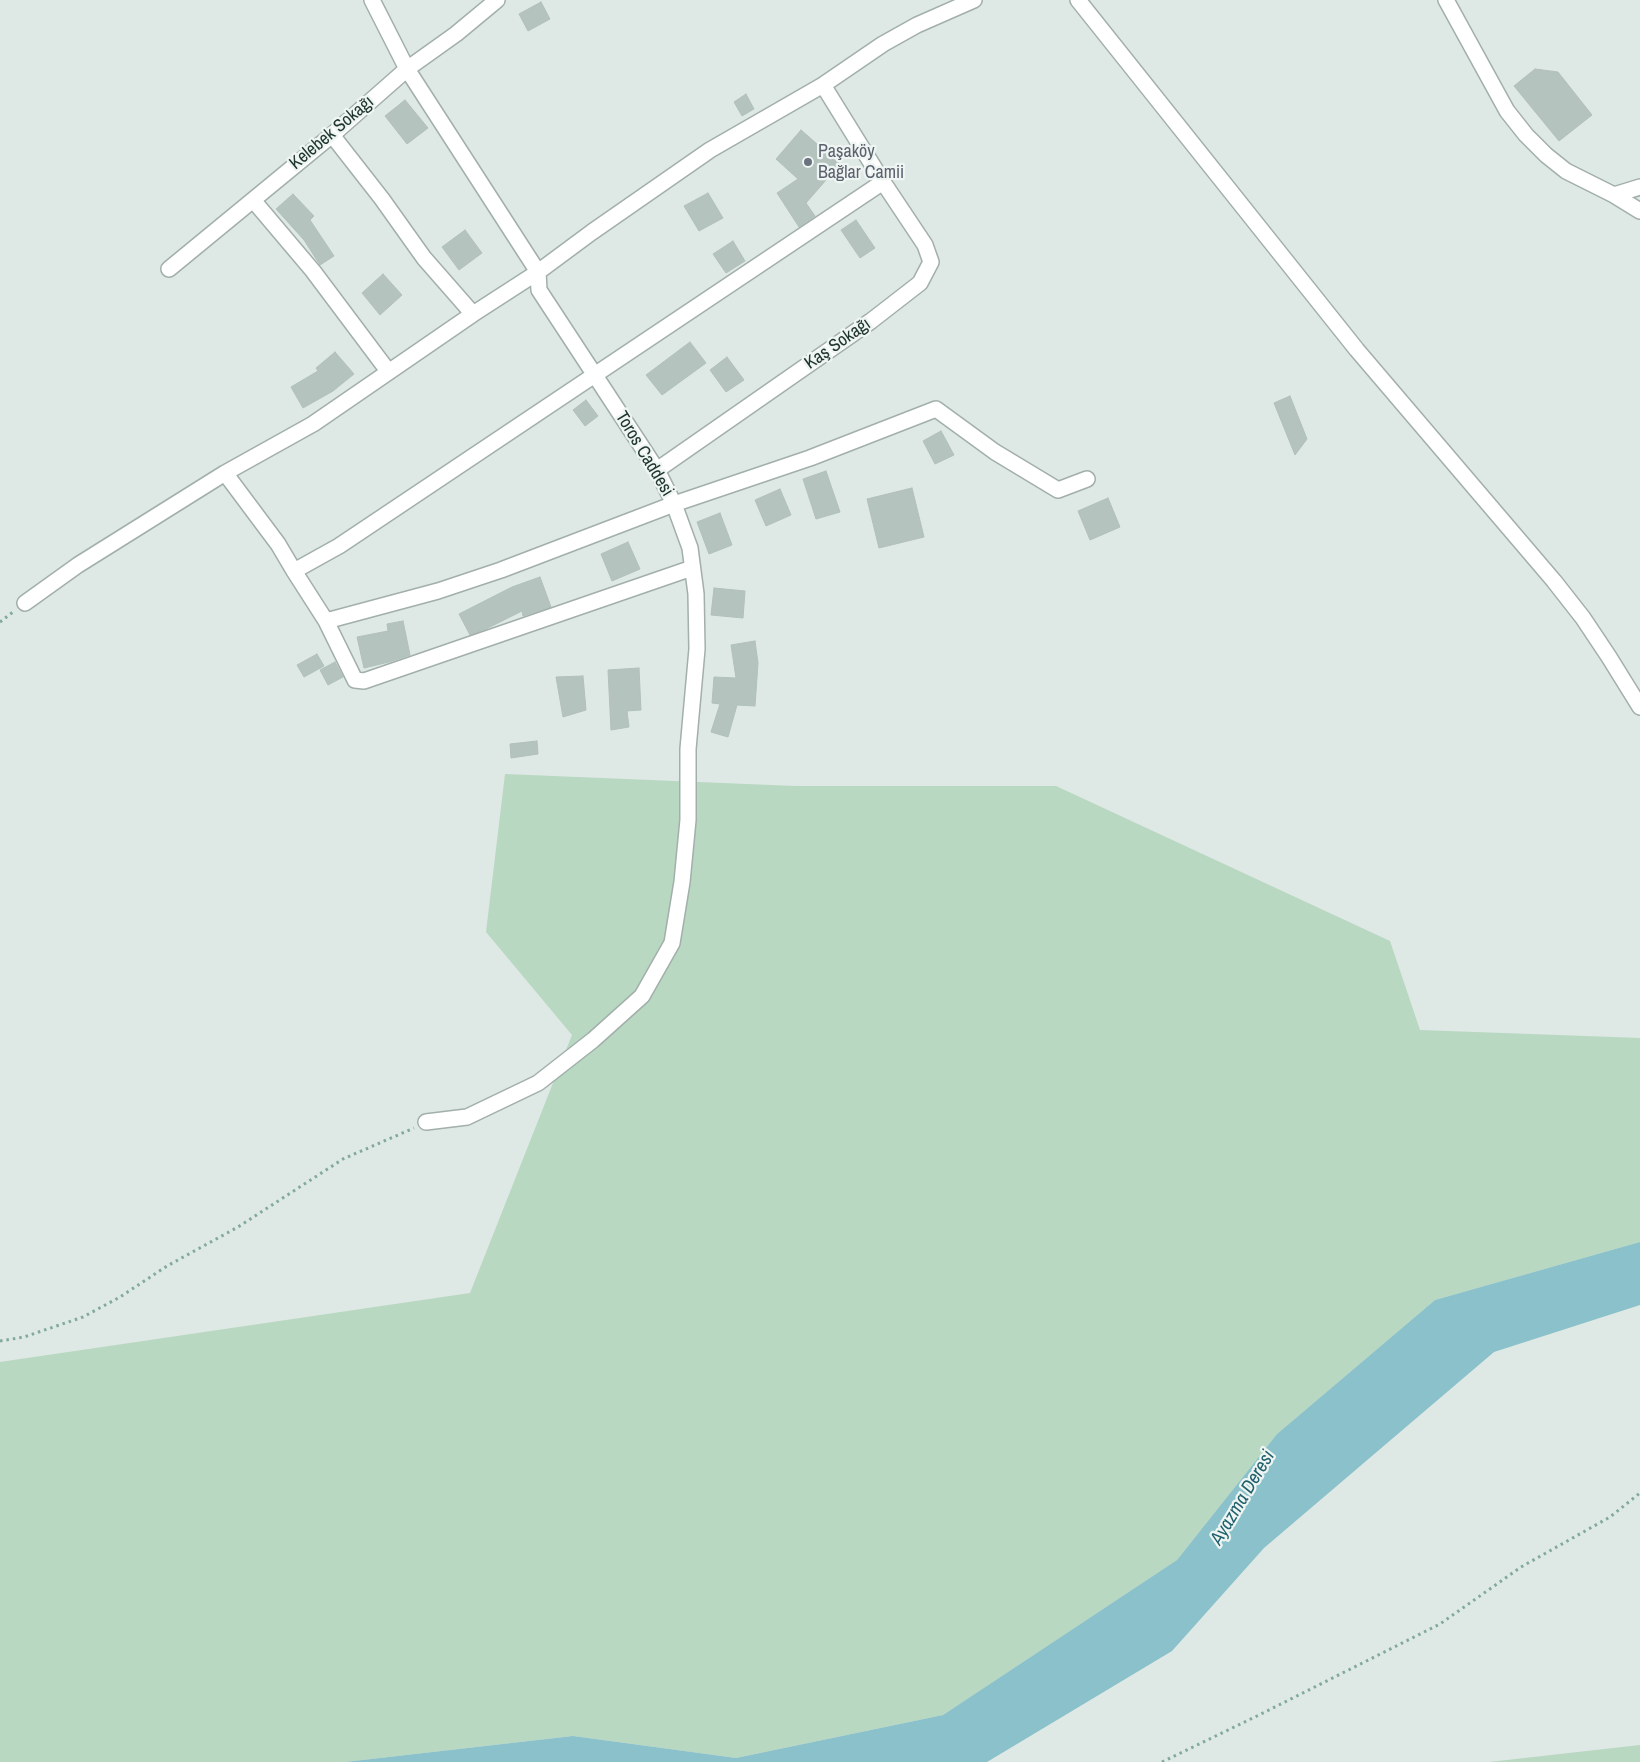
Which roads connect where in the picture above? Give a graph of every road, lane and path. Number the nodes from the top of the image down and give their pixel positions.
1 (372, 0) edge
2 (497, 0) edge
3 (974, 0) edge
4 (1078, 0) edge
5 (1446, 0) edge
6 (407, 69) junction
7 (823, 85) junction
8 (332, 135) junction
9 (883, 182) junction
10 (1640, 187) edge
11 (1614, 195) junction
12 (253, 200) junction
13 (1640, 211) edge
14 (169, 269) dead end
15 (538, 272) junction
16 (473, 314) junction
17 (388, 371) junction
18 (594, 375) junction
19 (657, 470) junction
20 (225, 473) junction
21 (1087, 479) dead end
22 (674, 504) junction
23 (692, 568) junction
24 (294, 571) junction
25 (25, 603) dead end
26 (326, 621) junction
27 (1640, 708) edge
28 (426, 1122) joint
29 (0, 1342) edge
30 (1640, 1493) edge
31 (1162, 1762) edge

1 - 6 street, Toros Caddesi
2 - 6 street, Kelebek Sokağı
3 - 7 street
4 - 27 street
5 - 11 street
6 - 8 street, Kelebek Sokağı
6 - 15 street, Toros Caddesi
7 - 9 street, Kaş Sokağı
7 - 15 street
8 - 12 street, Kelebek Sokağı
8 - 16 street
9 - 18 street
9 - 19 street, Kaş Sokağı
10 - 11 street
11 - 13 street
12 - 14 street, Kelebek Sokağı
12 - 17 street
15 - 16 street
15 - 18 street, Toros Caddesi
16 - 17 street
17 - 20 street
18 - 19 street, Toros Caddesi
18 - 24 street
19 - 22 street, Toros Caddesi
20 - 24 street
20 - 25 street
21 - 22 street, Toros Caddesi
22 - 23 street
22 - 26 street
23 - 26 street
23 - 28 street
24 - 26 street
28 - 29 path
30 - 31 path

